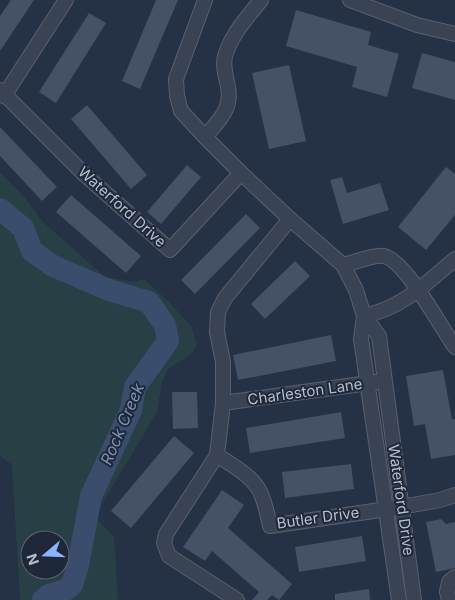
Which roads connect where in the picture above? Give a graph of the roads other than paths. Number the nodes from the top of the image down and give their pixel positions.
1 (66, 0) edge
2 (205, 0) edge
3 (261, 0) edge
4 (350, 0) edge
5 (455, 34) edge
6 (2, 93) edge
7 (205, 137) junction
8 (241, 173) junction
9 (290, 218) junction
10 (455, 259) edge
11 (343, 265) junction
12 (419, 290) junction
13 (364, 316) junction
14 (455, 347) edge
15 (386, 381) junction
16 (369, 384) junction
17 (223, 403) junction
18 (217, 455) junction
19 (455, 494) edge
20 (401, 507) junction
21 (385, 508) junction
22 (455, 577) edge
23 (237, 600) edge
24 (399, 600) edge
25 (414, 600) edge
26 (449, 600) edge

1 - 6 street
2 - 7 street, Waterford Drive
3 - 7 street
4 - 5 street
6 - 8 street, Waterford Drive
7 - 8 street, Waterford Drive
8 - 9 street, Waterford Drive
9 - 11 street, Waterford Drive
9 - 17 street
10 - 12 street
11 - 12 street
11 - 13 street, Waterford Drive
12 - 13 street
12 - 14 street
13 - 15 street, Waterford Drive
13 - 16 street, Waterford Drive
15 - 16 street, Charleston Lane
15 - 20 street, Waterford Drive
16 - 17 street, Charleston Lane
16 - 21 street, Waterford Drive
17 - 18 street
18 - 21 street, Butler Drive
18 - 23 street
19 - 20 street, Butler Drive
20 - 21 street, Butler Drive
20 - 25 street, Waterford Drive
21 - 24 street, Waterford Drive
22 - 26 street

